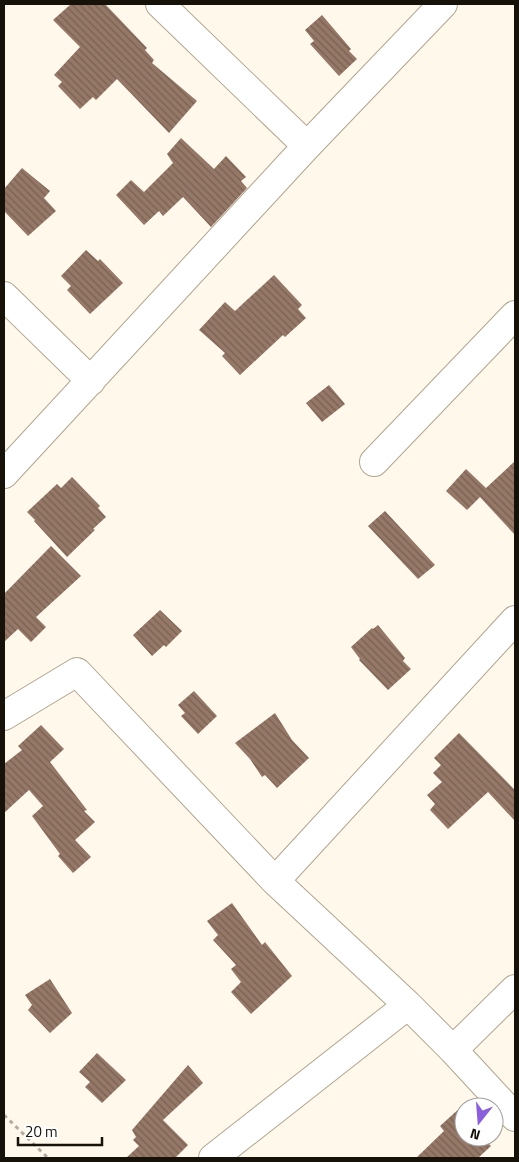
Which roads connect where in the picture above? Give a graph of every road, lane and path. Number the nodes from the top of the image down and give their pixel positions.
1 (160, 4) edge
2 (443, 4) edge
3 (307, 146) junction
4 (4, 296) edge
5 (515, 315) edge
6 (90, 381) junction
7 (374, 462) dead end
8 (4, 474) edge
9 (515, 620) edge
10 (4, 716) edge
11 (275, 881) junction
12 (515, 989) edge
13 (408, 1005) junction
14 (453, 1050) junction
15 (4, 1115) edge
16 (515, 1117) edge
17 (48, 1158) edge
18 (213, 1158) edge

1 - 3 street
2 - 3 street
3 - 6 street
4 - 6 street
5 - 7 street
6 - 8 street
9 - 11 street
10 - 11 street
11 - 13 street
12 - 14 street
13 - 14 street
13 - 18 street
14 - 16 street
15 - 17 path

